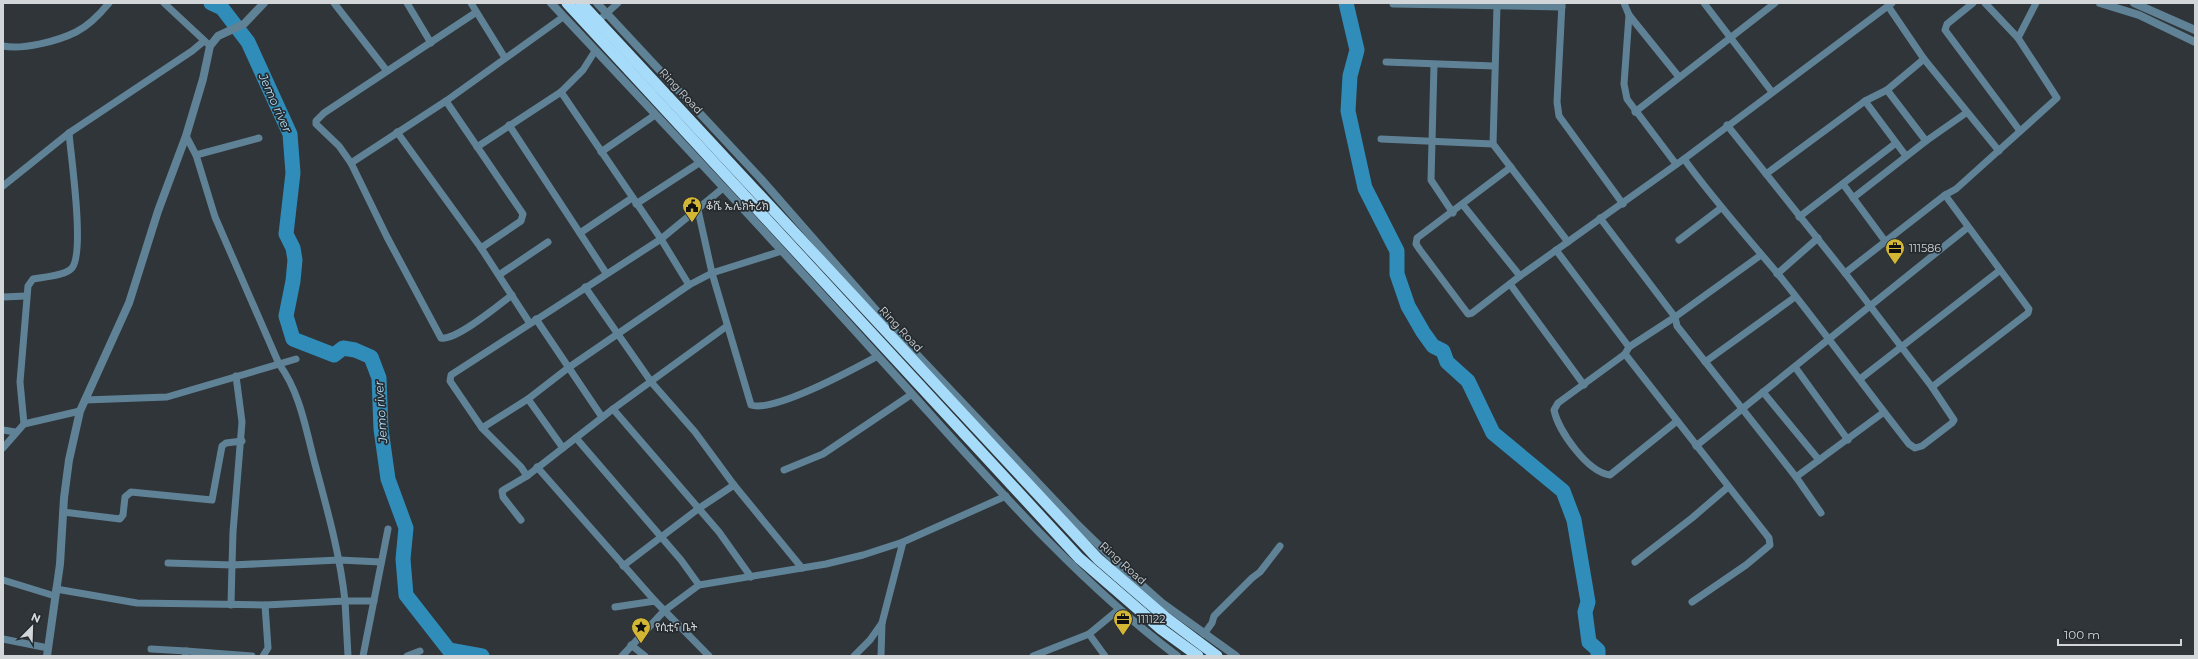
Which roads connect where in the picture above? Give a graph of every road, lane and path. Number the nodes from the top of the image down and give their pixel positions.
1 (109, 3) edge
2 (164, 3) edge
3 (264, 3) edge
4 (334, 3) edge
5 (407, 3) edge
6 (471, 3) edge
7 (551, 3) edge
8 (566, 3) edge
9 (581, 3) edge
10 (596, 3) edge
11 (618, 3) edge
12 (1624, 3) edge
13 (1704, 3) edge
14 (1775, 3) edge
15 (1973, 3) edge
16 (1985, 3) edge
17 (2036, 3) edge
18 (2100, 3) edge
19 (2134, 3) edge
20 (1393, 4) edge
21 (1489, 4) edge
22 (1890, 4) edge
23 (1562, 5) edge
24 (1497, 6) junction
25 (475, 13) junction
26 (1629, 15) junction
27 (563, 17) junction
28 (602, 17) junction
29 (2195, 30) edge
30 (1730, 38) junction
31 (2018, 38) junction
32 (2195, 42) edge
33 (431, 43) junction
34 (207, 44) junction
35 (3, 46) edge
36 (595, 51) junction
37 (505, 58) junction
38 (1924, 59) junction
39 (1386, 62) dead end
40 (1434, 65) junction
41 (1494, 66) junction
42 (387, 71) junction
43 (1679, 77) junction
44 (1887, 90) junction
45 (561, 92) junction
46 (1772, 92) junction
47 (446, 101) junction
48 (1865, 101) junction
49 (1634, 112) junction
50 (1966, 113) junction
51 (655, 115) junction
52 (509, 125) junction
53 (1727, 125) junction
54 (2020, 131) junction
55 (398, 132) junction
56 (69, 133) junction
57 (186, 136) junction
58 (259, 138) dead end
59 (1381, 139) dead end
60 (1430, 140) junction
61 (1926, 140) junction
62 (1493, 144) junction
63 (1896, 144) junction
64 (477, 147) junction
65 (1999, 151) junction
66 (601, 152) junction
67 (196, 156) junction
68 (1906, 156) junction
69 (1684, 159) junction
70 (351, 163) junction
71 (699, 163) junction
72 (1676, 164) junction
73 (1511, 167) junction
74 (1766, 174) junction
75 (1843, 184) junction
76 (3, 186) edge
77 (723, 188) junction
78 (1945, 196) junction
79 (1853, 198) junction
80 (634, 201) junction
81 (1623, 204) junction
82 (1463, 205) junction
83 (1721, 208) junction
84 (698, 210) junction
85 (1453, 213) junction
86 (1800, 217) junction
87 (1600, 218) junction
88 (1967, 228) junction
89 (580, 233) junction
90 (661, 238) junction
91 (1818, 238) junction
92 (1680, 240) dead end
93 (1885, 241) junction
94 (548, 242) dead end
95 (1568, 242) junction
96 (480, 248) junction
97 (1556, 250) junction
98 (782, 251) junction
99 (1760, 255) junction
100 (1999, 271) junction
101 (606, 273) junction
102 (712, 273) junction
103 (1845, 273) junction
104 (1777, 274) junction
105 (499, 275) junction
106 (1520, 276) junction
107 (1510, 284) junction
108 (689, 286) junction
109 (585, 287) junction
110 (512, 295) junction
111 (26, 296) junction
112 (3, 297) edge
113 (1795, 297) junction
114 (1871, 307) junction
115 (1675, 317) junction
116 (532, 321) junction
117 (727, 326) junction
118 (617, 334) junction
119 (1829, 339) junction
120 (1901, 346) junction
121 (1629, 347) junction
122 (1625, 354) junction
123 (878, 356) junction
124 (296, 359) dead end
125 (1705, 362) junction
126 (279, 364) junction
127 (1795, 367) junction
128 (568, 368) junction
129 (236, 376) junction
130 (1860, 379) junction
131 (652, 382) junction
132 (1584, 385) junction
133 (1932, 387) junction
134 (1763, 392) junction
135 (912, 394) junction
136 (528, 399) junction
137 (85, 400) junction
138 (613, 409) junction
139 (1742, 409) junction
140 (80, 411) junction
141 (1884, 412) junction
142 (602, 417) junction
143 (1677, 421) junction
144 (24, 424) junction
145 (482, 428) junction
146 (3, 430) edge
147 (15, 432) junction
148 (576, 438) junction
149 (1848, 440) junction
150 (242, 441) junction
151 (1696, 446) junction
152 (3, 448) edge
153 (564, 448) junction
154 (1819, 460) junction
155 (538, 467) junction
156 (784, 470) dead end
157 (526, 476) junction
158 (1796, 477) junction
159 (734, 485) junction
160 (1728, 486) junction
161 (1006, 496) junction
162 (698, 509) junction
163 (63, 512) junction
164 (1821, 513) dead end
165 (521, 520) dead end
166 (388, 529) dead end
167 (660, 537) junction
168 (903, 542) junction
169 (1280, 546) dead end
170 (339, 560) junction
171 (380, 562) junction
172 (1635, 562) dead end
173 (168, 563) dead end
174 (232, 565) junction
175 (623, 566) junction
176 (802, 568) junction
177 (751, 577) junction
178 (3, 580) edge
179 (699, 585) junction
180 (56, 593) junction
181 (345, 600) junction
182 (374, 601) junction
183 (655, 601) junction
184 (1692, 602) dead end
185 (231, 605) junction
186 (265, 605) junction
187 (615, 607) dead end
188 (1118, 610) junction
189 (664, 611) junction
190 (882, 623) junction
191 (1089, 634) junction
192 (1204, 634) junction
193 (3, 639) edge
194 (632, 645) junction
195 (151, 649) dead end
196 (47, 652) edge
197 (420, 652) dead end
198 (185, 653) edge
199 (252, 656) edge
200 (263, 656) edge
201 (348, 656) edge
202 (363, 656) edge
203 (407, 656) edge
204 (622, 656) edge
205 (645, 656) edge
206 (709, 656) edge
207 (854, 656) edge
208 (881, 656) edge
209 (1033, 656) edge
210 (1105, 656) edge
211 (1177, 656) edge
212 (1198, 656) edge
213 (1217, 656) edge
214 (1236, 656) edge

1 - 35 street
2 - 34 street
3 - 34 street
4 - 42 street
5 - 33 street
6 - 25 street
7 - 27 street
8 - 212 highway
9 - 28 highway, Ring Road
10 - 28 street
11 - 28 street
12 - 26 street
13 - 30 street
14 - 30 street
15 - 54 street
16 - 31 street
17 - 31 street
18 - 32 street
19 - 29 street
20 - 21 street
21 - 24 street
22 - 38 street
22 - 46 street
23 - 24 street
23 - 81 street
24 - 41 street
25 - 33 street
25 - 37 street
26 - 43 street
26 - 49 street
27 - 36 street
27 - 37 street
28 - 192 street
28 - 213 highway, Ring Road
30 - 43 street
30 - 46 street
31 - 54 street
33 - 42 street
34 - 56 street
34 - 57 street
36 - 45 street
36 - 51 street
37 - 47 street
38 - 44 street
38 - 50 street
39 - 40 street
40 - 41 street
40 - 60 street
41 - 62 street
42 - 70 street
43 - 49 street
44 - 48 street
44 - 61 street
45 - 52 street
45 - 66 street
46 - 53 street
47 - 55 street
47 - 64 street
48 - 63 street
48 - 74 street
49 - 72 street
50 - 61 street
50 - 65 street
51 - 66 street
51 - 71 street
52 - 64 street
52 - 89 street
53 - 69 street
53 - 74 street
54 - 65 street
55 - 70 street
55 - 96 street
56 - 76 street
56 - 111 street
57 - 67 street
57 - 137 street
58 - 67 street
59 - 60 street
60 - 62 street
60 - 85 street
61 - 68 street
62 - 73 street
63 - 68 street
63 - 75 street
64 - 96 street
65 - 78 street
66 - 80 street
67 - 126 street
68 - 79 street
69 - 72 street
69 - 83 street
70 - 110 street
71 - 77 street
71 - 80 street
72 - 81 street
73 - 82 street
73 - 95 street
74 - 86 street
75 - 79 street
75 - 86 street
77 - 84 street
77 - 98 street
78 - 88 street
78 - 93 street
79 - 93 street
80 - 89 street
80 - 90 street
81 - 87 street
82 - 85 street
82 - 106 street
83 - 92 street
83 - 99 street
84 - 90 street
84 - 102 street
85 - 107 street
86 - 91 street
87 - 95 street
87 - 115 street
88 - 100 street
88 - 114 street
89 - 101 street
90 - 101 street
90 - 108 street
91 - 103 street
91 - 104 street
93 - 103 street
94 - 105 street
95 - 97 street
96 - 105 street
97 - 106 street
97 - 121 street
98 - 102 street
98 - 123 street
99 - 104 street
99 - 115 street
100 - 120 street
100 - 133 street
101 - 109 street
102 - 108 street
102 - 117 street
103 - 114 street
104 - 113 street
105 - 110 street
106 - 107 street
107 - 132 street
108 - 118 street
109 - 116 street
109 - 118 street
110 - 116 street
111 - 112 street
111 - 144 street
113 - 119 street
113 - 125 street
114 - 119 street
114 - 120 street
115 - 121 street
115 - 125 street
116 - 128 street
116 - 145 street
117 - 123 street
117 - 131 street
118 - 128 street
118 - 131 street
119 - 127 street
119 - 130 street
120 - 130 street
120 - 133 street
121 - 122 street
122 - 132 street
122 - 143 street
123 - 135 street
124 - 126 street
125 - 139 street
126 - 129 street
126 - 170 street
127 - 134 street
127 - 149 street
128 - 136 street
128 - 142 street
129 - 137 street
129 - 150 street
130 - 141 street
131 - 138 street
131 - 159 street
132 - 143 street
133 - 141 street
134 - 139 street
134 - 154 street
135 - 156 street
135 - 161 street
136 - 145 street
136 - 153 street
137 - 140 street
138 - 142 street
138 - 162 street
139 - 151 street
139 - 158 street
140 - 144 street
140 - 163 street
141 - 149 street
142 - 148 street
143 - 151 street
144 - 147 street
145 - 157 street
146 - 147 street
147 - 152 street
148 - 153 street
148 - 167 street
149 - 154 street
150 - 163 street
150 - 174 street
151 - 160 street
153 - 155 street
154 - 158 street
155 - 157 street
155 - 175 street
157 - 165 street
158 - 164 street
159 - 162 street
159 - 176 street
160 - 172 street
160 - 184 street
161 - 168 street
161 - 188 street
162 - 167 street
162 - 177 street
163 - 180 street
166 - 171 street
167 - 175 street
167 - 179 street
168 - 176 street
168 - 190 street
169 - 192 street
170 - 171 street
170 - 174 street
170 - 181 street
171 - 182 street
173 - 174 street
174 - 185 street
175 - 183 street
176 - 177 street
177 - 179 street
178 - 180 street
179 - 189 street
180 - 185 street
180 - 196 street
181 - 182 street
181 - 186 street
181 - 201 street
182 - 202 street
183 - 187 street
183 - 189 street
185 - 186 street
186 - 200 street
188 - 191 street
188 - 211 street
189 - 194 street
189 - 206 street
190 - 207 street
190 - 208 street
191 - 209 street
191 - 210 street
192 - 214 street
193 - 196 street
194 - 204 street
194 - 205 street
195 - 198 street
197 - 203 street
198 - 199 street

